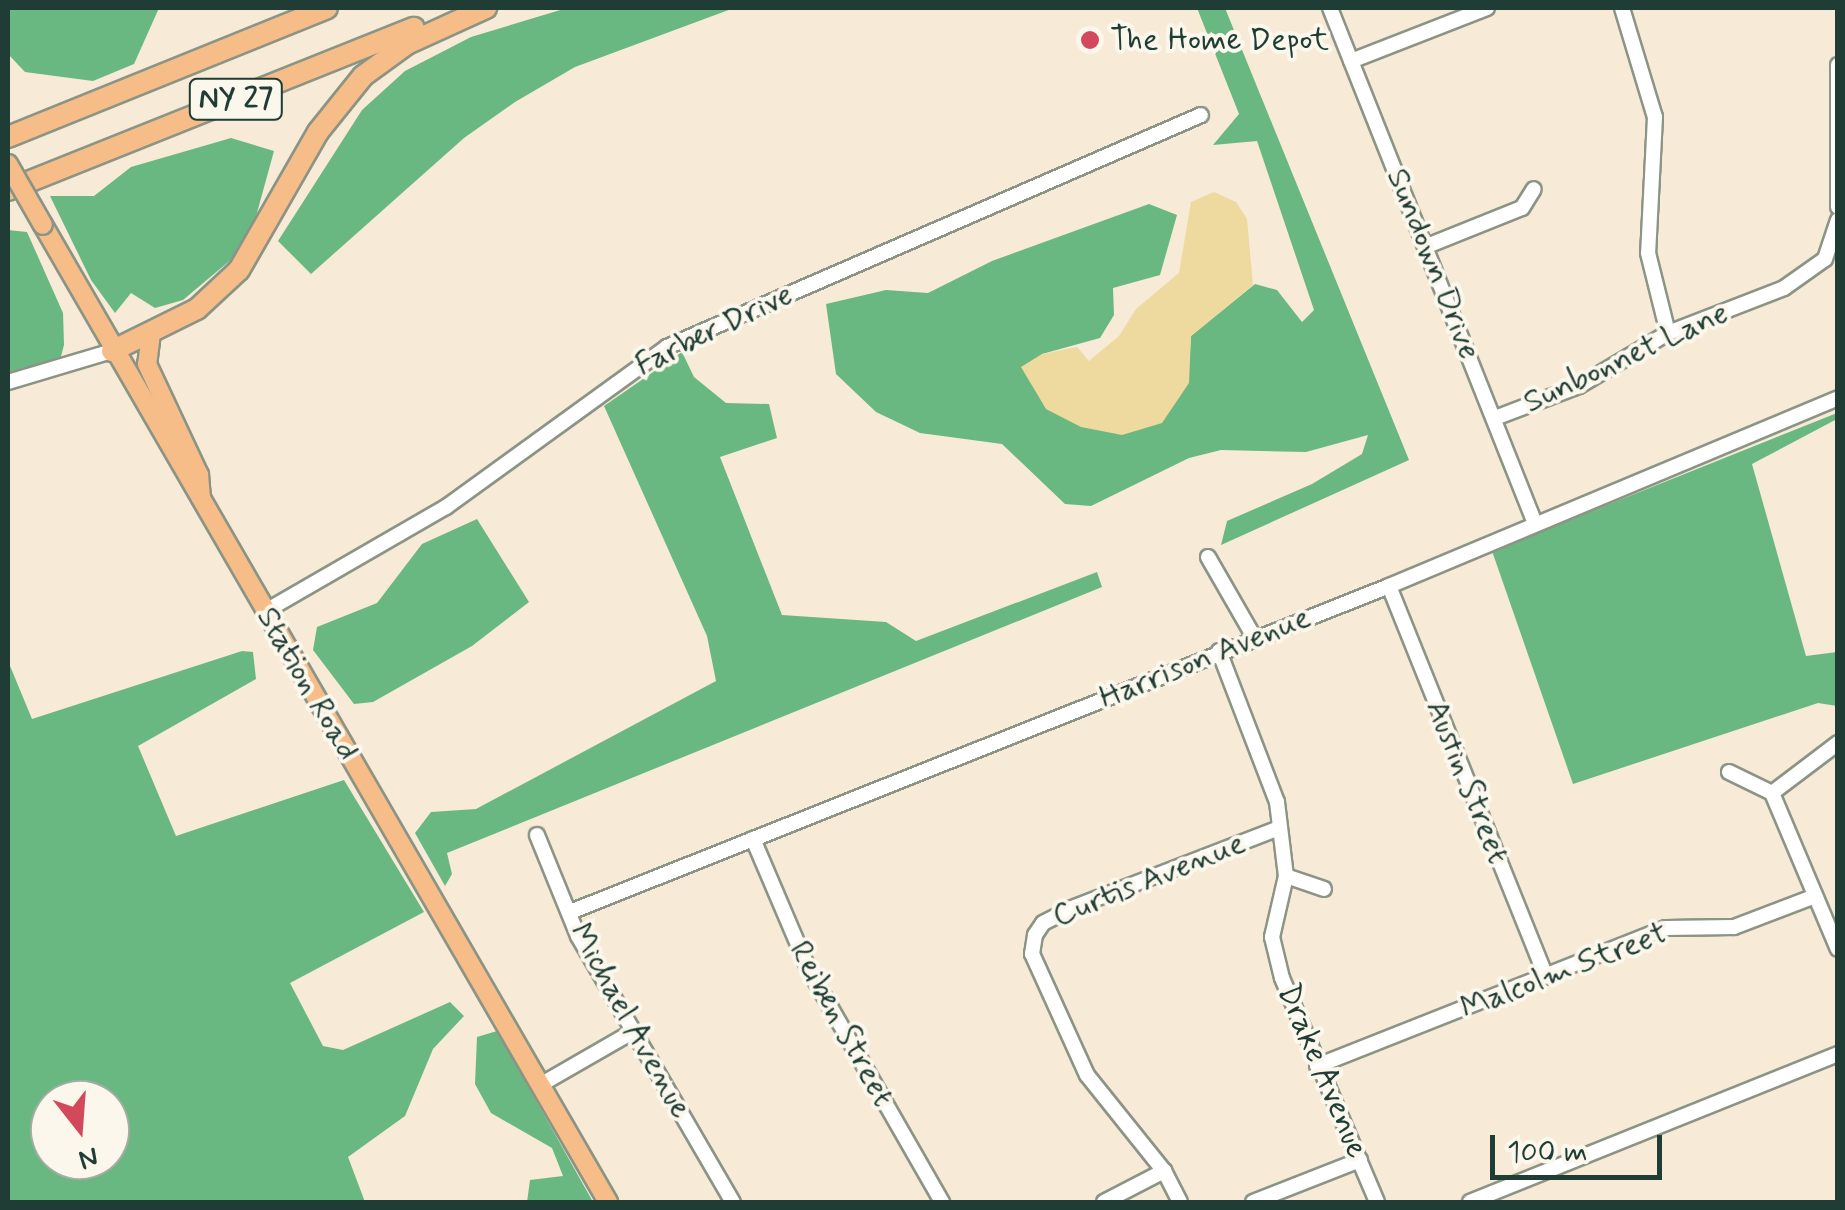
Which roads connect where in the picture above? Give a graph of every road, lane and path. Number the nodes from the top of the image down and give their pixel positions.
1 (327, 8) edge
2 (465, 8) edge
3 (486, 8) edge
4 (1330, 8) edge
5 (1487, 8) edge
6 (1622, 8) edge
7 (1351, 62) junction
8 (1838, 65) edge
9 (1201, 115) dead end
10 (8, 137) edge
11 (8, 164) edge
12 (1534, 189) dead end
13 (8, 190) edge
14 (1838, 207) edge
15 (1838, 220) edge
16 (1427, 246) junction
17 (151, 333) junction
18 (1668, 333) junction
19 (112, 351) junction
20 (8, 382) edge
21 (1838, 398) edge
22 (1494, 418) junction
23 (201, 503) junction
24 (1534, 522) junction
25 (1208, 557) dead end
26 (1389, 586) junction
27 (264, 612) junction
28 (1254, 637) junction
29 (1219, 652) junction
30 (1838, 743) edge
31 (1728, 772) dead end
32 (1772, 793) junction
33 (1279, 828) junction
34 (537, 835) dead end
35 (753, 839) junction
36 (1286, 876) junction
37 (1324, 889) dead end
38 (1815, 896) junction
39 (570, 912) junction
40 (1838, 949) edge
41 (1546, 977) junction
42 (634, 1031) junction
43 (1838, 1054) edge
44 (1317, 1066) junction
45 (540, 1085) junction
46 (1360, 1160) junction
47 (1164, 1170) junction
48 (608, 1202) edge
49 (733, 1202) edge
50 (942, 1202) edge
51 (1104, 1202) edge
52 (1180, 1202) edge
53 (1253, 1202) edge
54 (1377, 1202) edge
55 (1470, 1202) edge

1 - 10 highway, NY 27
2 - 13 highway, NY 27
3 - 17 highway
4 - 7 street, Sundown Drive
5 - 7 street
6 - 18 street
7 - 16 street, Sundown Drive
8 - 14 street
9 - 27 street, Farber Drive
11 - 19 main road, Station Road, bridge
12 - 16 street
15 - 18 street, Sunbonnet Lane
16 - 22 street, Sundown Drive
17 - 19 highway
17 - 23 main road
18 - 22 street, Sunbonnet Lane
19 - 20 street
19 - 23 main road, Station Road
21 - 24 street, Harrison Avenue
22 - 24 street, Sundown Drive
23 - 27 main road, Station Road
24 - 26 street, Harrison Avenue
25 - 28 street
26 - 28 street, Harrison Avenue
26 - 41 street, Austin Street
27 - 45 main road, Station Road
28 - 29 street, Harrison Avenue
29 - 33 street, Drake Avenue
29 - 35 street, Harrison Avenue
30 - 32 street
31 - 32 street
32 - 38 street
33 - 36 street, Drake Avenue
33 - 47 street, Curtis Avenue
34 - 39 street, Michael Avenue
35 - 39 street, Harrison Avenue
35 - 50 street, Reiben Street
36 - 37 street
36 - 44 street, Drake Avenue
38 - 40 street
38 - 41 street, Malcolm Street
39 - 42 street, Michael Avenue
41 - 44 street, Malcolm Street
42 - 45 street
42 - 49 street, Michael Avenue
43 - 55 street
44 - 46 street, Drake Avenue
45 - 48 main road, Station Road
46 - 53 street
46 - 54 street, Drake Avenue
47 - 51 street
47 - 52 street, Curtis Avenue

